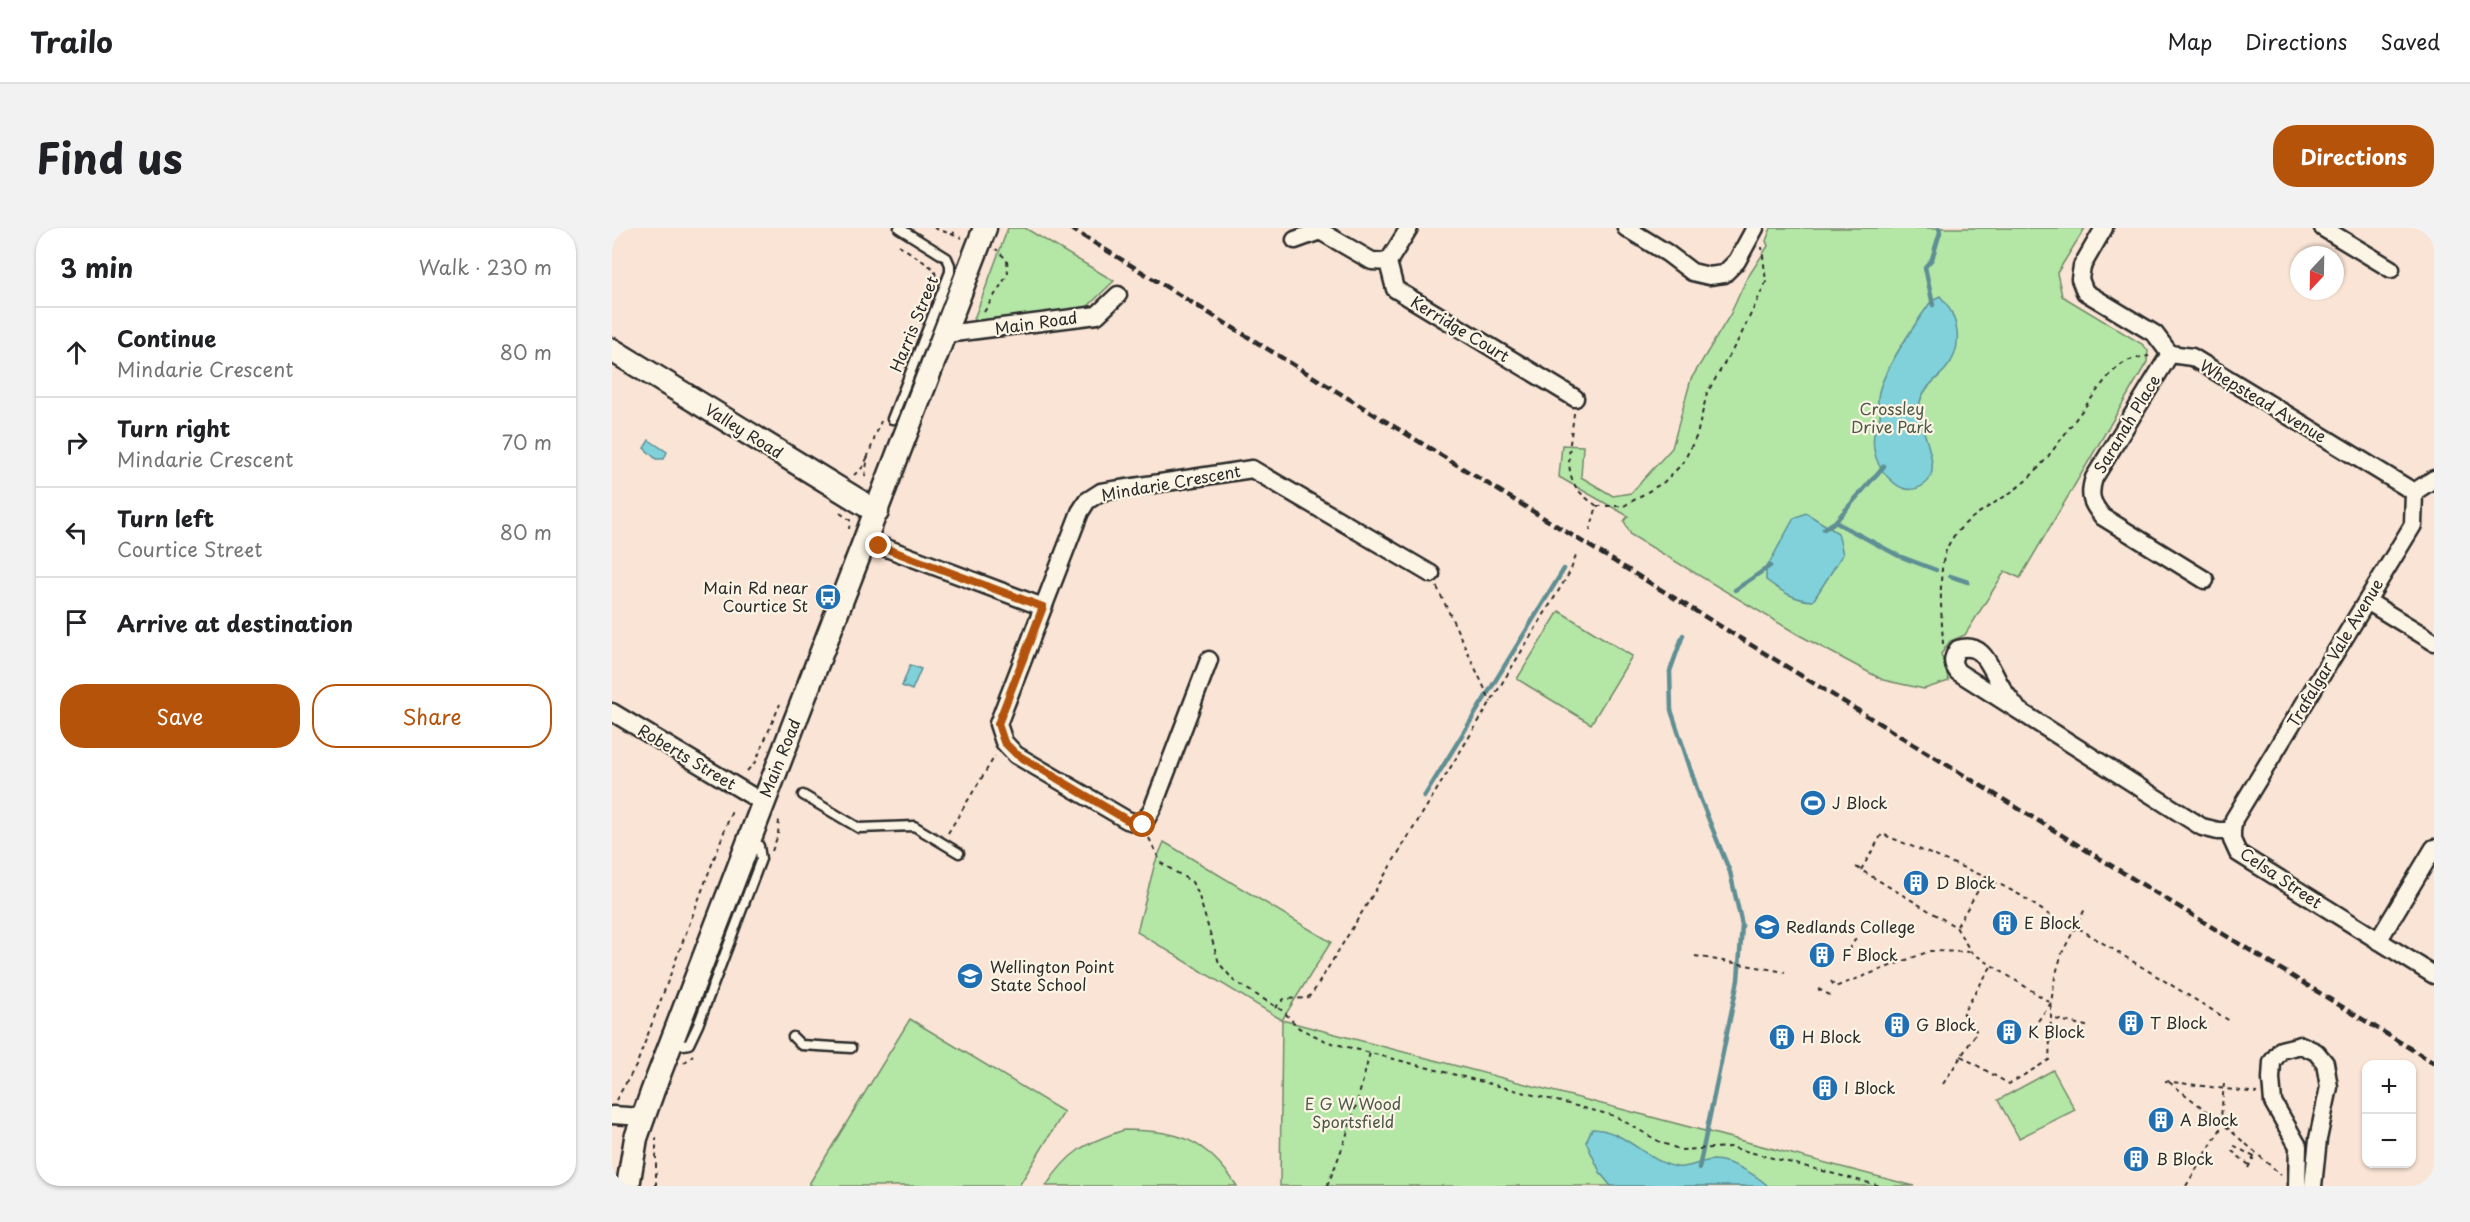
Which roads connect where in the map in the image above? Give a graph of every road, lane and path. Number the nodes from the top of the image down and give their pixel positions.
1 (899, 228) edge
2 (934, 228) edge
3 (955, 228) edge
4 (1409, 228) edge
5 (1626, 228) edge
6 (2104, 228) edge
7 (2324, 228) edge
8 (977, 234) edge
9 (1758, 234) edge
10 (953, 236) junction
11 (1295, 240) dead end
12 (899, 245) dead end
13 (996, 249) dead end
14 (1388, 262) junction
15 (2391, 269) dead end
16 (936, 281) dead end
17 (1118, 296) dead end
18 (982, 317) dead end
19 (946, 334) junction
20 (612, 350) edge
21 (2170, 354) junction
22 (1575, 398) joint
23 (882, 418) dead end
24 (892, 419) dead end
25 (865, 476) dead end
26 (2434, 479) edge
27 (2414, 492) junction
28 (1597, 506) junction
29 (877, 512) junction
30 (1590, 530) dead end
31 (865, 540) junction
32 (1577, 553) dead end
33 (1431, 574) joint
34 (2205, 580) dead end
35 (2367, 602) junction
36 (1043, 607) junction
37 (2434, 642) edge
38 (1943, 645) dead end
39 (1209, 660) dead end
40 (1491, 702) junction
41 (2016, 707) dead end
42 (612, 712) edge
43 (1004, 742) junction
44 (803, 795) dead end
45 (762, 802) junction
46 (733, 808) dead end
47 (1143, 825) junction
48 (2232, 831) junction
49 (942, 843) junction
50 (2434, 848) edge
51 (958, 853) dead end
52 (1856, 867) dead end
53 (1861, 870) junction
54 (1986, 877) junction
55 (2085, 909) dead end
56 (2075, 926) junction
57 (1956, 927) junction
58 (1856, 938) dead end
59 (2378, 941) junction
60 (1849, 950) dead end
61 (1971, 952) junction
62 (1695, 956) dead end
63 (1992, 965) junction
64 (1785, 972) dead end
65 (2434, 975) edge
66 (1831, 981) dead end
67 (1818, 989) dead end
68 (1830, 995) dead end
69 (2051, 1003) junction
70 (1275, 1008) junction
71 (2051, 1018) junction
72 (2038, 1021) dead end
73 (2230, 1021) dead end
74 (2090, 1027) dead end
75 (793, 1037) dead end
76 (850, 1048) dead end
77 (1370, 1052) junction
78 (1961, 1056) junction
79 (2224, 1083) dead end
80 (1943, 1084) dead end
81 (2224, 1089) junction
82 (2257, 1093) dead end
83 (614, 1108) edge
84 (643, 1117) junction
85 (2221, 1122) junction
86 (2256, 1153) junction
87 (2254, 1157) junction
88 (2292, 1181) edge
89 (628, 1186) edge
90 (1327, 1186) edge
91 (1881, 1186) edge
92 (2186, 1186) edge
93 (2313, 1186) edge

1 - 24 lane, Harris Street
2 - 10 path
3 - 10 path
4 - 14 street
5 - 9 street
6 - 21 street
7 - 15 street
8 - 10 path
8 - 19 main road, Main Road
9 - 28 path
11 - 14 street
12 - 16 path
13 - 18 path
14 - 22 street, Kerridge Court
17 - 19 street, Main Road
19 - 29 main road, Main Road
20 - 29 main road, Valley Road
21 - 27 street, Whepstead Avenue
21 - 34 street, Saranah Place
21 - 38 path
22 - 28 path
23 - 25 path
26 - 27 street
27 - 35 street, Trafalgar Vale Avenue
28 - 30 path
29 - 31 main road, Main Road
31 - 36 street
31 - 45 main road, Main Road
32 - 40 path
33 - 36 street, Mindarie Crescent
33 - 40 path
35 - 37 street
35 - 48 street, Trafalgar Vale Avenue
36 - 43 street, Mindarie Crescent
39 - 47 street
40 - 70 path
41 - 48 street, Celsa Street
42 - 45 street, Roberts Street
43 - 47 street
43 - 49 path
44 - 49 lane
45 - 84 main road, Main Road
46 - 83 path
47 - 70 path
48 - 59 street, Celsa Street
49 - 51 lane
50 - 59 street
52 - 53 path
53 - 54 path
53 - 57 path
54 - 56 path
54 - 57 path
55 - 56 path
56 - 69 path
56 - 73 path
57 - 61 path
58 - 60 path
59 - 65 street, Celsa Street
61 - 63 path
61 - 66 path
62 - 64 path
63 - 69 path
63 - 78 path
67 - 68 path
69 - 71 path
69 - 72 path
70 - 77 path
71 - 74 path
71 - 78 path
75 - 76 lane
77 - 90 path
77 - 91 path
78 - 80 path
79 - 81 path
81 - 82 path
81 - 85 path
81 - 85 path
83 - 84 street
84 - 89 main road, Main Road
85 - 86 path
85 - 92 path
86 - 87 path
86 - 88 path
87 - 87 path
88 - 93 street

